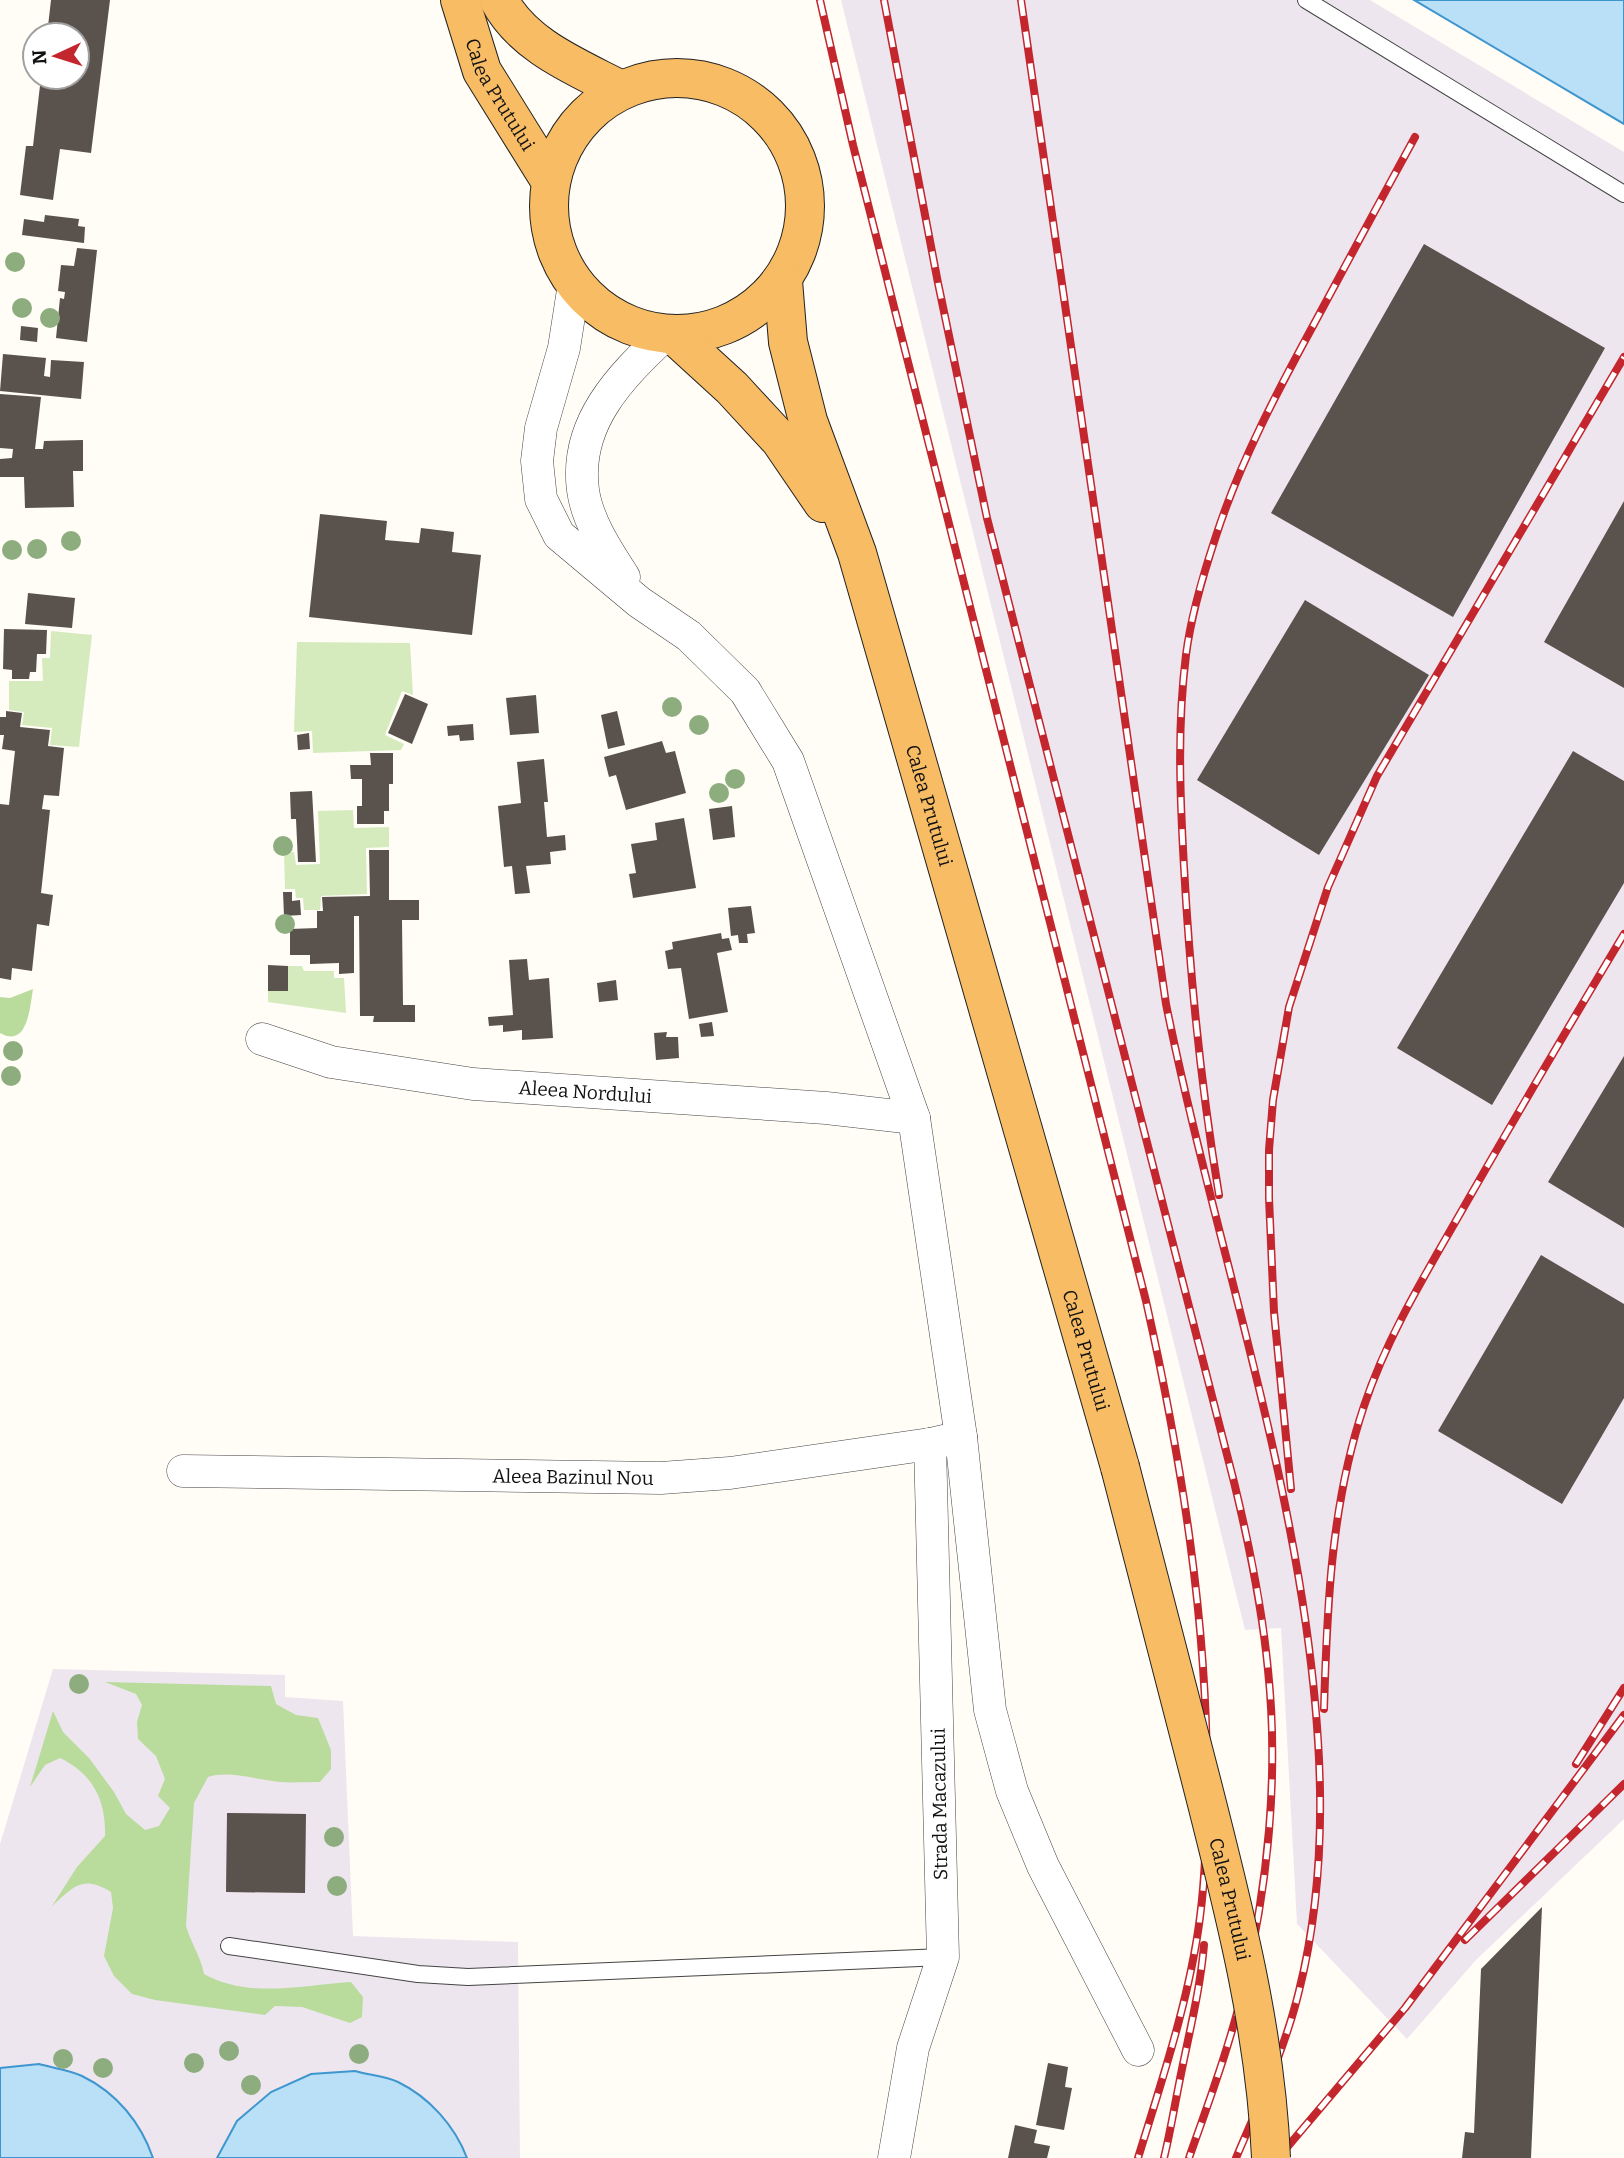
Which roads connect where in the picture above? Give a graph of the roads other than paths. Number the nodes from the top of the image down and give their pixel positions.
1 (460, 0) edge
2 (499, 0) edge
3 (1306, 0) edge
4 (621, 90) junction
5 (551, 182) junction
6 (1624, 194) edge
7 (783, 281) junction
8 (574, 284) junction
9 (670, 335) junction
10 (857, 553) junction
11 (639, 602) junction
12 (262, 1039) dead end
13 (915, 1118) junction
14 (961, 1437) junction
15 (930, 1444) junction
16 (183, 1471) dead end
17 (229, 1946) dead end
18 (943, 1957) junction
19 (1138, 2050) dead end
20 (894, 2158) edge
21 (1271, 2158) edge

1 - 5 highway, Calea Prutului
2 - 4 highway
3 - 6 lane
4 - 5 highway
4 - 7 highway
5 - 8 highway
7 - 9 highway
7 - 10 highway, Calea Prutului
8 - 9 highway
8 - 11 street
9 - 10 highway, Calea Prutului
9 - 11 street
10 - 21 highway, Calea Prutului, bridge
11 - 13 street
12 - 13 street, Aleea Nordului
13 - 14 street
14 - 15 street, Aleea Bazinul Nou
14 - 19 street
15 - 16 street, Aleea Bazinul Nou
15 - 18 street, Strada Macazului
17 - 18 lane
18 - 20 street, Strada Macazului

